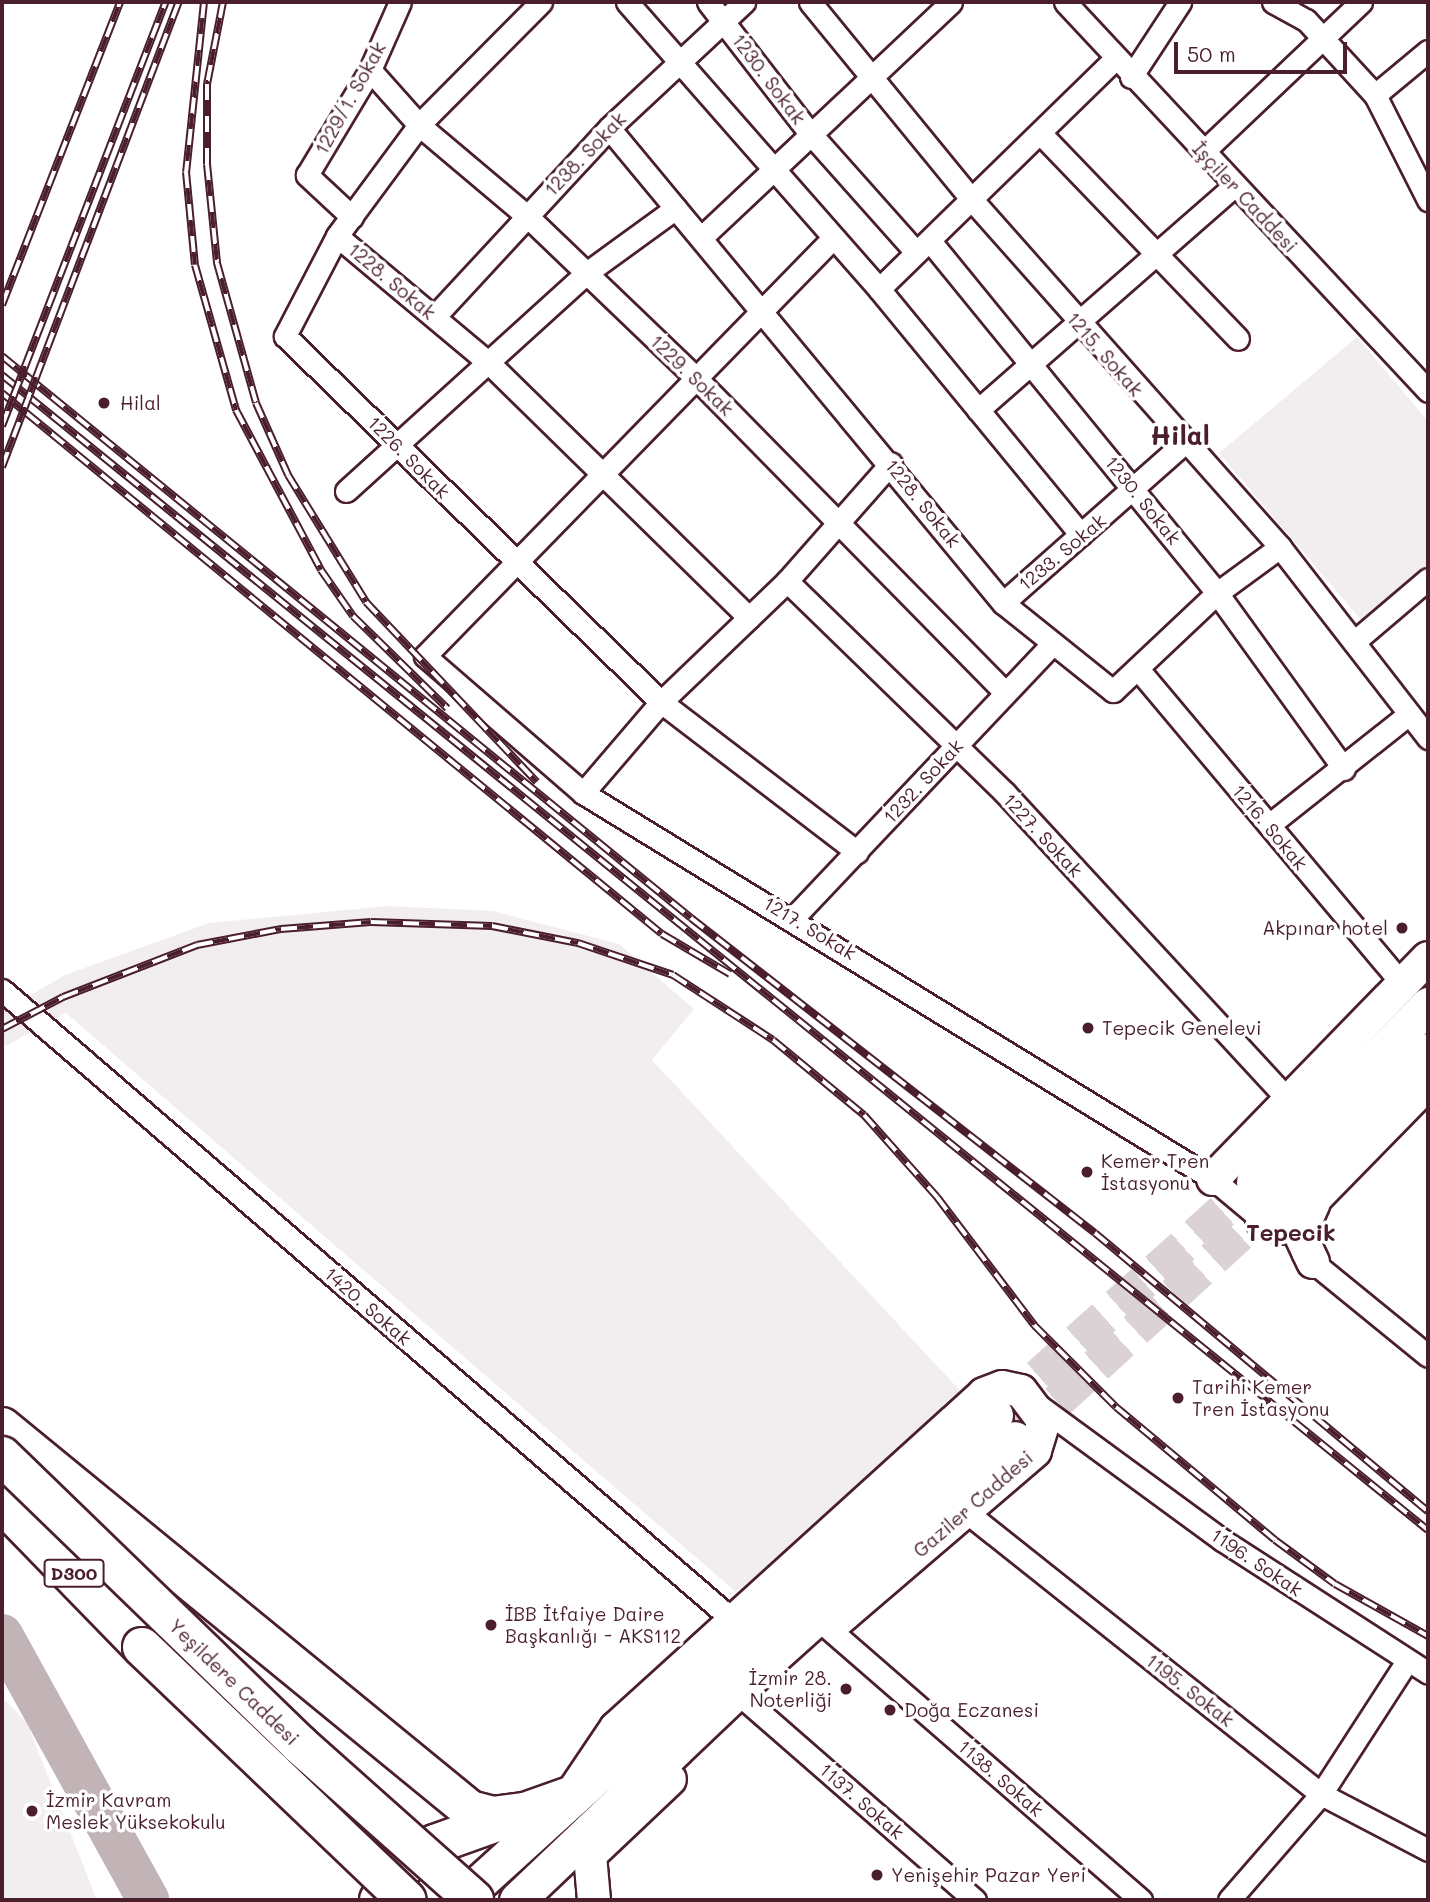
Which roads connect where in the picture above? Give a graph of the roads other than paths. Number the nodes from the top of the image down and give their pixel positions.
1 (400, 2) edge
2 (541, 2) edge
3 (627, 2) edge
4 (708, 2) edge
5 (744, 2) edge
6 (810, 2) edge
7 (951, 2) edge
8 (1065, 2) edge
9 (1180, 2) edge
10 (1273, 2) edge
11 (1361, 2) edge
12 (724, 20) junction
13 (1323, 37) junction
14 (1428, 51) edge
15 (682, 58) junction
16 (1114, 60) junction
17 (370, 70) junction
18 (870, 74) junction
19 (1131, 77) junction
20 (1375, 95) junction
21 (419, 125) junction
22 (609, 128) junction
23 (809, 132) junction
24 (1041, 134) junction
25 (1203, 152) junction
26 (773, 166) junction
27 (1234, 186) junction
28 (1428, 200) edge
29 (973, 201) junction
30 (676, 208) junction
31 (526, 215) junction
32 (352, 217) junction
33 (337, 236) junction
34 (702, 237) junction
35 (834, 238) junction
36 (923, 246) junction
37 (1157, 254) junction
38 (585, 274) junction
39 (879, 289) junction
40 (760, 308) junction
41 (435, 316) junction
42 (1078, 323) junction
43 (1238, 339) dead end
44 (488, 363) junction
45 (1032, 364) junction
46 (694, 376) junction
47 (1428, 391) edge
48 (978, 410) junction
49 (397, 443) junction
50 (1183, 444) junction
51 (891, 463) junction
52 (603, 473) junction
53 (1136, 490) junction
54 (346, 491) dead end
55 (838, 520) junction
56 (1082, 535) junction
57 (1280, 547) junction
58 (519, 565) junction
59 (1428, 579) edge
60 (787, 581) junction
61 (1217, 593) junction
62 (1003, 603) junction
63 (749, 618) junction
64 (1354, 642) junction
65 (1052, 644) junction
66 (1138, 669) junction
67 (1004, 692) junction
68 (662, 702) junction
69 (1409, 715) junction
70 (1428, 738) edge
71 (957, 746) junction
72 (1344, 769) junction
73 (583, 793) junction
74 (1269, 825) junction
75 (857, 852) junction
76 (794, 917) junction
77 (1428, 958) edge
78 (2, 990) edge
79 (1415, 994) edge
80 (1428, 1051) edge
81 (1428, 1083) edge
82 (1287, 1099) junction
83 (1213, 1179) junction
84 (1316, 1200) junction
85 (1262, 1203) junction
86 (1313, 1262) junction
87 (1428, 1356) edge
88 (1032, 1401) junction
89 (2, 1427) edge
90 (1017, 1433) junction
91 (1094, 1442) junction
92 (2, 1456) edge
93 (2, 1503) edge
94 (965, 1511) junction
95 (2, 1539) edge
96 (734, 1621) junction
97 (828, 1628) junction
98 (142, 1647) junction
99 (1407, 1661) junction
100 (1428, 1672) edge
101 (748, 1703) junction
102 (1321, 1794) junction
103 (570, 1796) junction
104 (525, 1812) junction
105 (1428, 1850) edge
106 (590, 1855) junction
107 (519, 1898) edge
108 (379, 1900) edge
109 (407, 1900) edge
110 (460, 1900) edge
111 (474, 1900) edge
112 (594, 1900) edge
113 (975, 1900) edge
114 (1141, 1900) edge
115 (1229, 1900) edge

1 - 17 street, 1229/1. Sokak
2 - 21 street, 1226. Sokak
3 - 15 street
4 - 12 street, 1230. Sokak
5 - 12 street, 1238. Sokak
6 - 18 street, 1215. Sokak
7 - 18 street
8 - 16 street, İşçiler Caddesi
9 - 19 street
10 - 13 street
11 - 13 street
12 - 15 street, 1238. Sokak
12 - 23 street, 1230. Sokak
13 - 20 street
13 - 25 street
14 - 20 street
15 - 22 street, 1238. Sokak
15 - 26 street
16 - 19 street, İşçiler Caddesi
16 - 24 street
17 - 21 street, 1229. Sokak
17 - 32 street, 1229/1. Sokak
18 - 23 street
18 - 29 street, 1215. Sokak
19 - 25 street, İşçiler Caddesi
20 - 28 street
21 - 31 street, 1229. Sokak
21 - 32 street, 1226. Sokak
22 - 30 street, 1228. Sokak
22 - 31 street, 1238. Sokak
23 - 26 street
23 - 36 street, 1230. Sokak
24 - 29 street
24 - 37 street
25 - 27 street, İşçiler Caddesi
26 - 34 street
26 - 35 street
27 - 37 street
27 - 47 street, İşçiler Caddesi
29 - 36 street
29 - 42 street, 1215. Sokak
30 - 34 street, 1228. Sokak
30 - 38 street
31 - 38 street, 1229. Sokak
31 - 41 street, 1238. Sokak
32 - 33 street, 1226. Sokak
33 - 41 street, 1228. Sokak
33 - 49 street, 1226. Sokak
34 - 40 street, 1228. Sokak
35 - 39 street
35 - 40 street
36 - 39 street
36 - 45 street, 1230. Sokak
37 - 42 street
37 - 43 street
38 - 44 street
38 - 46 street, 1229. Sokak
39 - 48 street
40 - 46 street
40 - 51 street, 1228. Sokak
41 - 44 street, 1228. Sokak
42 - 45 street
42 - 50 street, 1215. Sokak
44 - 49 street
44 - 52 street, 1228. Sokak
45 - 48 street
45 - 53 street, 1230. Sokak
46 - 52 street
46 - 55 street, 1229. Sokak
48 - 56 street
49 - 54 street
49 - 58 street, 1226. Sokak
50 - 53 street, 1233. Sokak
50 - 57 street, 1215. Sokak
51 - 55 street
51 - 62 street, 1228. Sokak
52 - 58 street
52 - 63 street, 1228. Sokak
53 - 56 street, 1233. Sokak
53 - 61 street, 1230. Sokak
55 - 60 street
55 - 67 street, 1229. Sokak
56 - 62 street, 1233. Sokak
57 - 61 street, 1228. Sokak
57 - 64 street, 1215. Sokak
58 - 68 street, 1226. Sokak
58 - 73 street, 1217. Sokak
59 - 64 street
60 - 63 street
60 - 71 street, 1227. Sokak
61 - 66 street, 1228. Sokak
61 - 72 street, 1230. Sokak
62 - 65 street, 1228. Sokak
63 - 68 street
64 - 69 street, 1215. Sokak
65 - 66 street, 1228. Sokak
65 - 67 street, 1232. Sokak
66 - 74 street, 1216. Sokak
67 - 71 street, 1232. Sokak
68 - 73 street
68 - 75 street, 1226. Sokak
69 - 70 street, 1215. Sokak
69 - 72 street
71 - 75 street, 1232. Sokak
71 - 82 street, 1227. Sokak
72 - 74 street
73 - 76 street, 1217. Sokak
74 - 79 street, 1216. Sokak
75 - 76 street, 1232. Sokak
76 - 83 street, 1217. Sokak
77 - 79 main road
78 - 96 street, 1420. Sokak
79 - 82 main road
79 - 85 main road
80 - 85 main road
81 - 84 main road
82 - 83 main road
83 - 85 street, 1217. Sokak
84 - 85 main road
84 - 86 main road
85 - 86 street, 1217. Sokak
86 - 87 street, 1217. Sokak
88 - 90 main road, Gaziler Caddesi
88 - 91 street, 1196. Sokak
88 - 96 main road
89 - 104 highway
90 - 91 street
90 - 94 main road, Gaziler Caddesi
90 - 103 main road
90 - 107 main road, Gaziler Caddesi
91 - 99 street, 1196. Sokak
92 - 111 highway, Yeşildere Caddesi, bridge
93 - 98 highway, Yeşildere Caddesi / D300
94 - 97 main road, Gaziler Caddesi
94 - 102 street, 1195. Sokak
95 - 98 highway
96 - 103 main road
97 - 101 main road, Gaziler Caddesi
97 - 114 street, 1138. Sokak
98 - 109 highway, Yeşildere Caddesi, bridge
99 - 100 street, 1196. Sokak
99 - 102 street
101 - 106 main road, Gaziler Caddesi
101 - 113 street, 1137. Sokak
102 - 105 street, 1195. Sokak
102 - 115 street
103 - 104 highway
103 - 110 main road
104 - 108 highway
106 - 107 main road
106 - 112 main road

